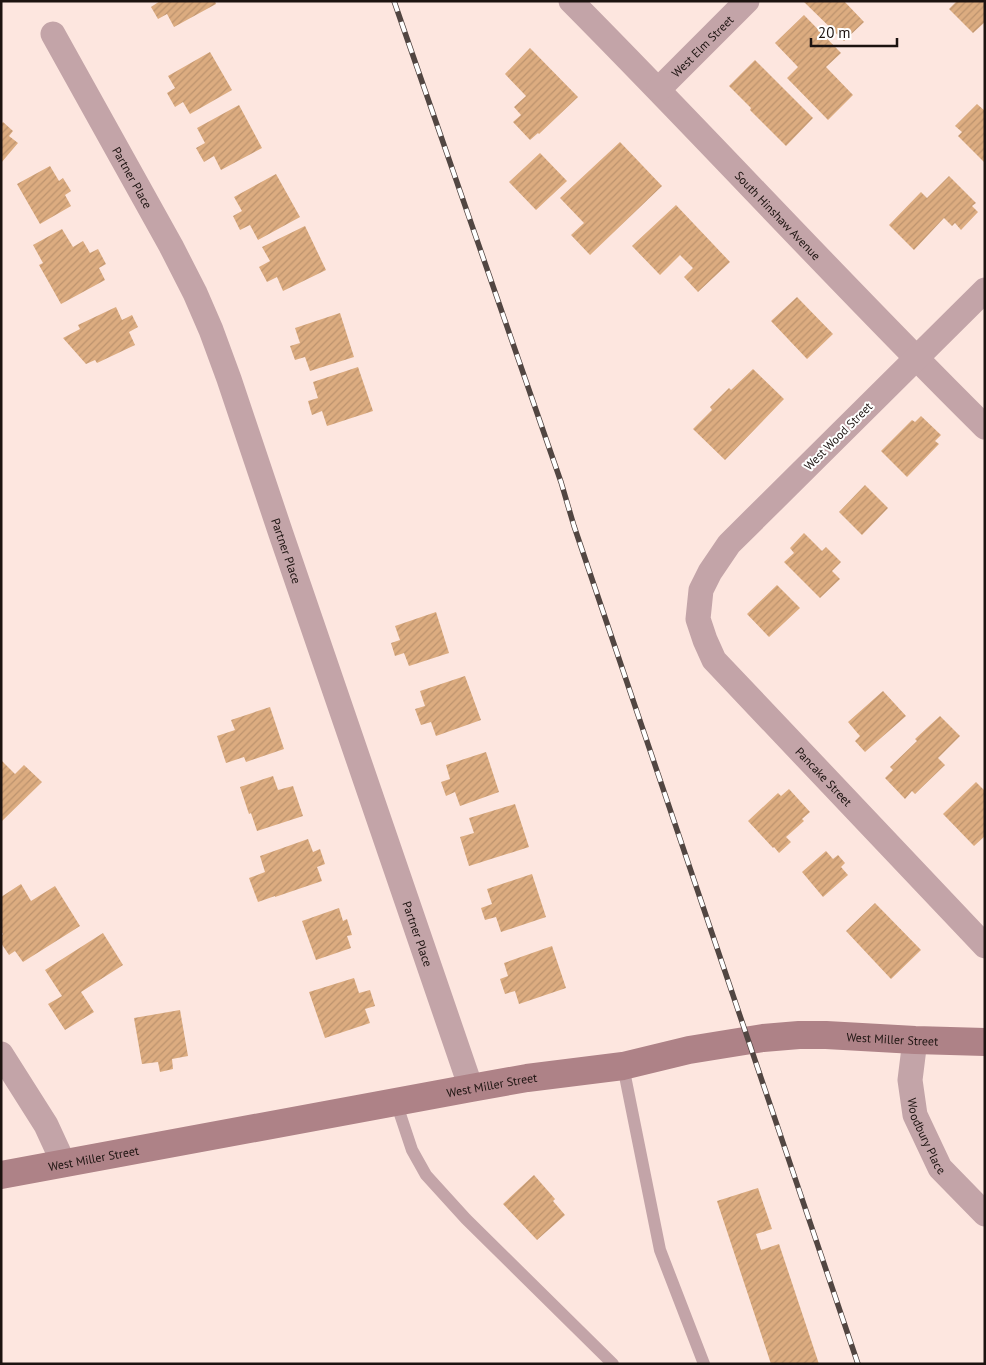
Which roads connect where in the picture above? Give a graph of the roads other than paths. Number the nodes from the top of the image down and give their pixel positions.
1 (571, 1) edge
2 (747, 1) edge
3 (53, 34) dead end
4 (658, 89) junction
5 (985, 290) edge
6 (916, 358) junction
7 (985, 427) edge
8 (702, 590) joint
9 (985, 946) edge
10 (915, 1040) junction
11 (985, 1042) edge
12 (1, 1054) edge
13 (623, 1066) junction
14 (471, 1088) junction
15 (396, 1102) junction
16 (64, 1164) junction
17 (1, 1175) edge
18 (985, 1214) edge
19 (613, 1364) edge
20 (704, 1364) edge

1 - 4 street, South Hinshaw Avenue
2 - 4 street, West Elm Street
3 - 14 street, Partner Place
4 - 6 street, South Hinshaw Avenue
5 - 6 street, West Wood Street
6 - 7 street, South Hinshaw Avenue
6 - 8 street, West Wood Street
8 - 9 street, Pancake Street
10 - 11 street, West Miller Street
10 - 13 street, West Miller Street
10 - 18 street, Woodbury Place
12 - 16 street
13 - 14 street, West Miller Street
13 - 20 lane
14 - 15 street, West Miller Street
15 - 16 street, West Miller Street
15 - 19 lane
16 - 17 street, West Miller Street

